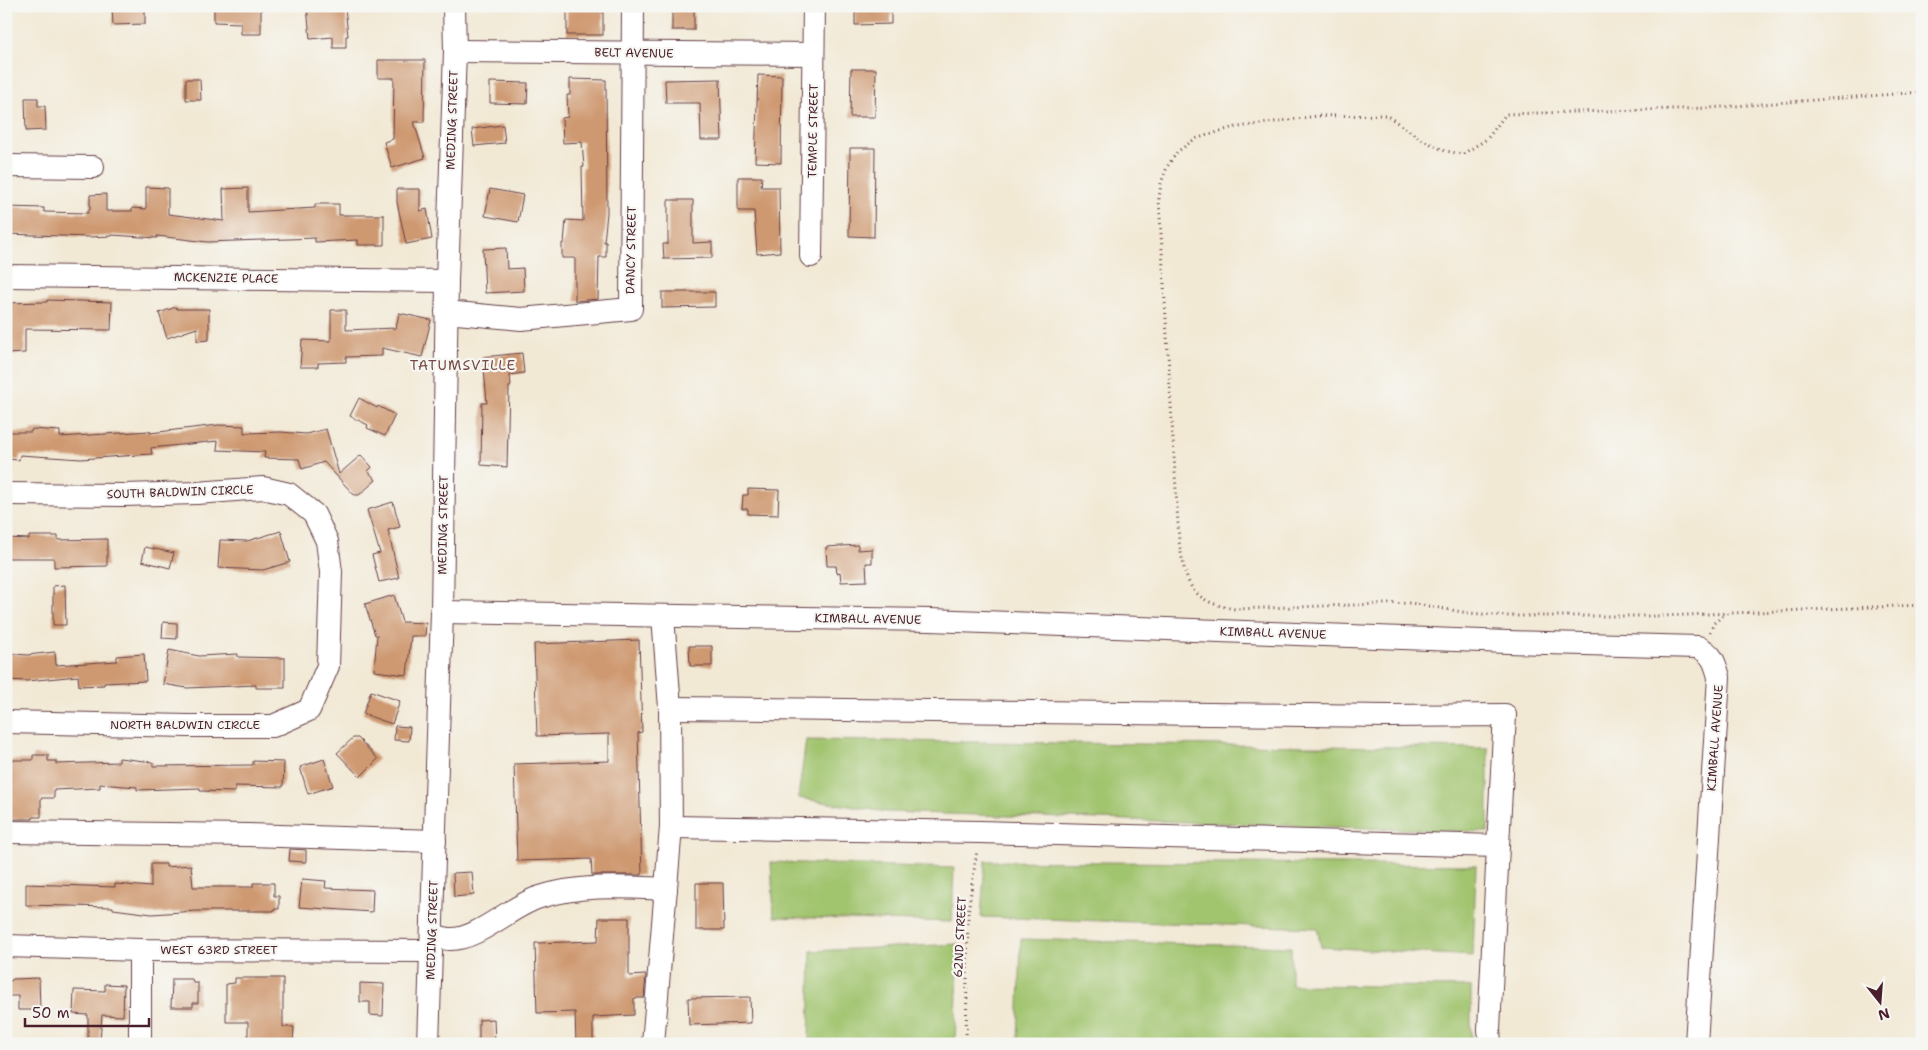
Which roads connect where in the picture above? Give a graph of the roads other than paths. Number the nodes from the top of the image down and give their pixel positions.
1 (454, 6) edge
2 (633, 6) edge
3 (814, 6) edge
4 (455, 51) junction
5 (633, 54) junction
6 (813, 54) junction
7 (6, 166) edge
8 (93, 167) dead end
9 (811, 256) dead end
10 (6, 276) edge
11 (446, 281) junction
12 (446, 312) junction
13 (6, 494) edge
14 (330, 572) joint
15 (442, 612) junction
16 (663, 616) junction
17 (670, 708) junction
18 (6, 722) edge
19 (671, 827) junction
20 (6, 832) edge
21 (434, 842) junction
22 (1498, 846) junction
23 (666, 889) junction
24 (431, 943) junction
25 (6, 946) edge
26 (140, 950) junction
27 (140, 1044) edge
28 (428, 1044) edge
29 (653, 1044) edge
30 (1490, 1044) edge
31 (1696, 1044) edge

1 - 4 street, MEDING STREET
2 - 5 street, DANCY STREET
3 - 6 street, TEMPLE STREET
4 - 5 street, BELT AVENUE
4 - 11 street, MEDING STREET
5 - 6 street, BELT AVENUE
5 - 12 street, DANCY STREET
6 - 9 street, TEMPLE STREET
7 - 8 street
10 - 11 street, MCKENZIE PLACE
11 - 12 street, MEDING STREET
12 - 15 street, MEDING STREET
13 - 14 street, SOUTH BALDWIN CIRCLE
14 - 18 street, NORTH BALDWIN CIRCLE
15 - 16 street, KIMBALL AVENUE
15 - 21 street, MEDING STREET
16 - 17 street
16 - 31 street, KIMBALL AVENUE
17 - 19 street
17 - 22 street
19 - 22 street
19 - 23 street
20 - 21 street
21 - 24 street, MEDING STREET
22 - 30 street
23 - 24 street, WEST 63RD STREET
23 - 29 street
24 - 26 street, WEST 63RD STREET
24 - 28 street, MEDING STREET
25 - 26 street, WEST 63RD STREET
26 - 27 street

